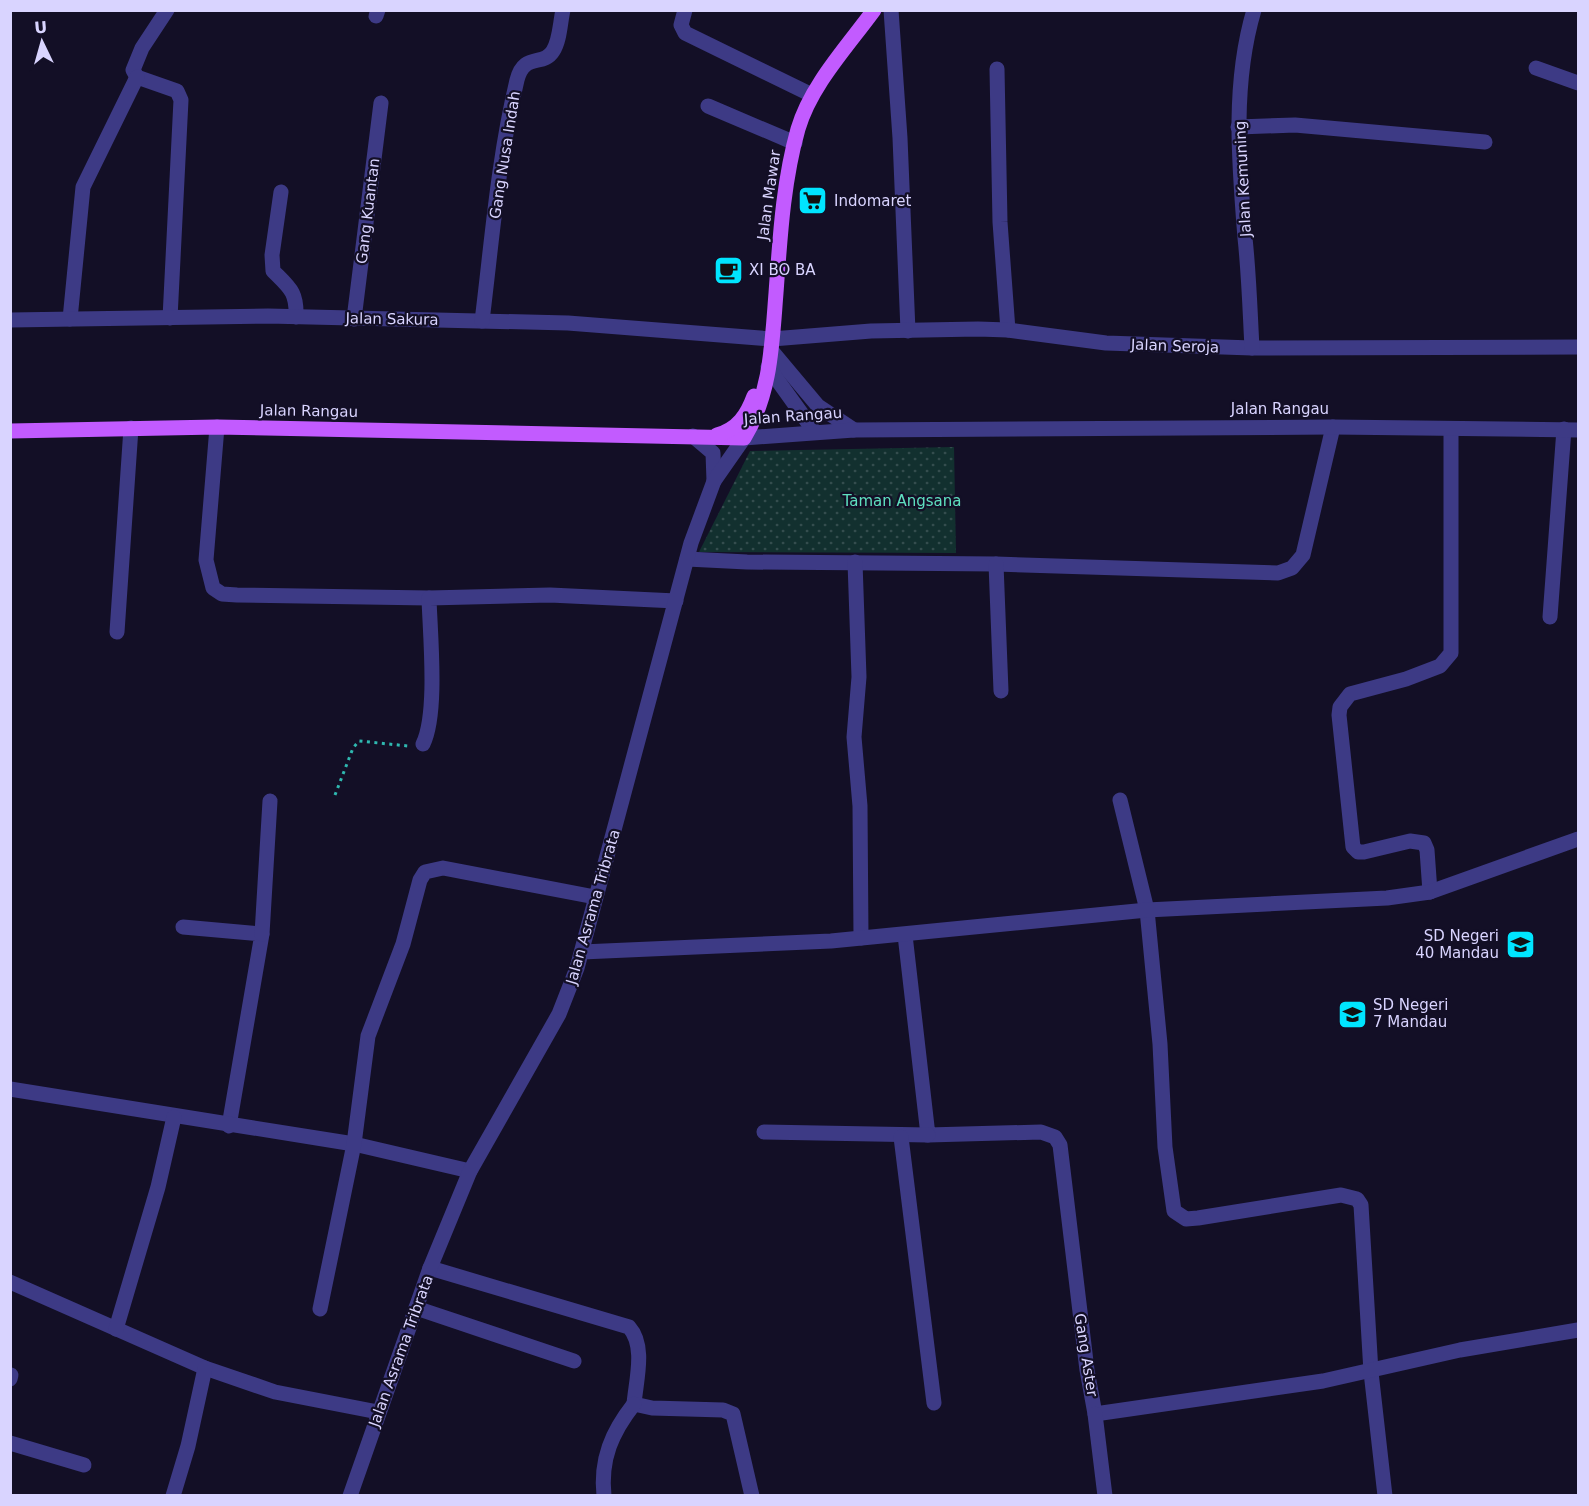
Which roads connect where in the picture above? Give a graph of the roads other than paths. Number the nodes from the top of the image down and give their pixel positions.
1 (166, 10) edge
2 (563, 10) edge
3 (685, 10) edge
4 (874, 10) edge
5 (891, 10) edge
6 (1254, 10) edge
7 (1536, 68) dead end
8 (997, 69) dead end
9 (138, 77) junction
10 (1578, 83) edge
11 (812, 96) junction
12 (381, 104) dead end
13 (708, 106) dead end
14 (1238, 127) junction
15 (1485, 142) dead end
16 (795, 143) junction
17 (281, 192) dead end
18 (296, 317) junction
19 (170, 318) junction
20 (70, 319) junction
21 (354, 319) junction
22 (10, 320) edge
23 (482, 321) junction
24 (1008, 330) junction
25 (908, 331) junction
26 (772, 345) junction
27 (1578, 347) edge
28 (1252, 348) junction
29 (768, 367) junction
30 (217, 427) junction
31 (1333, 427) junction
32 (131, 428) junction
33 (1451, 429) junction
34 (1571, 429) edge
35 (854, 430) junction
36 (10, 431) edge
37 (814, 431) junction
38 (728, 434) junction
39 (693, 436) junction
40 (744, 438) junction
41 (714, 461) junction
42 (714, 481) junction
43 (687, 559) junction
44 (855, 562) junction
45 (996, 564) junction
46 (429, 598) junction
47 (676, 601) junction
48 (1550, 617) dead end
49 (117, 632) dead end
50 (1001, 691) dead end
51 (423, 744) road end
52 (1120, 800) dead end
53 (270, 801) dead end
54 (1578, 839) edge
55 (1430, 892) junction
56 (595, 897) junction
57 (1147, 910) junction
58 (183, 927) dead end
59 (262, 934) junction
60 (905, 935) junction
61 (861, 938) junction
62 (582, 952) junction
63 (10, 1089) edge
64 (174, 1117) junction
65 (229, 1126) junction
66 (764, 1132) dead end
67 (928, 1135) junction
68 (901, 1137) junction
69 (354, 1144) junction
70 (470, 1171) junction
71 (430, 1268) junction
72 (10, 1282) edge
73 (416, 1308) junction
74 (320, 1309) dead end
75 (116, 1329) junction
76 (1578, 1330) edge
77 (574, 1361) dead end
78 (205, 1368) junction
79 (1371, 1372) junction
80 (934, 1403) dead end
81 (634, 1404) junction
82 (378, 1412) junction
83 (1095, 1414) junction
84 (10, 1443) edge
85 (84, 1465) dead end
86 (173, 1496) edge
87 (350, 1496) edge
88 (604, 1496) edge
89 (752, 1496) edge
90 (1105, 1496) edge
91 (1385, 1496) edge

1 - 9 street
2 - 23 street, Gang Nusa Indah
3 - 11 street
4 - 11 main road, Jalan Mawar
5 - 25 street
6 - 14 street, Jalan Kemuning
7 - 10 street
8 - 24 street
9 - 19 street
9 - 20 street
11 - 16 main road, Jalan Mawar
12 - 21 street, Gang Kuantan
13 - 16 street
14 - 15 street
14 - 28 street, Jalan Kemuning
16 - 26 main road, Jalan Mawar
17 - 18 street
18 - 19 street, Jalan Sakura
18 - 21 street, Jalan Sakura
19 - 20 street, Jalan Sakura
20 - 22 street, Jalan Sakura
21 - 23 street, Jalan Sakura
23 - 26 street, Jalan Sakura
24 - 25 street, Jalan Seroja
24 - 28 street, Jalan Seroja
25 - 26 street, Jalan Seroja
26 - 29 main road, Jalan Mawar
26 - 35 street
27 - 28 street, Jalan Seroja
29 - 37 street
29 - 38 main road
29 - 40 main road, Jalan Mawar
30 - 32 main road, Jalan Rangau
30 - 39 main road, Jalan Rangau
30 - 46 street
31 - 33 street, Jalan Rangau
31 - 35 street, Jalan Rangau
31 - 45 street
32 - 36 main road, Jalan Rangau
32 - 49 street
33 - 34 street, Jalan Rangau
33 - 55 street
34 - 48 street
35 - 37 street, Jalan Rangau
37 - 40 street, Jalan Rangau
38 - 39 main road, Jalan Rangau
38 - 40 main road, Jalan Rangau
38 - 41 street
39 - 41 street
40 - 42 street, Jalan Asrama Tribrata
41 - 42 street
42 - 43 street, Jalan Asrama Tribrata
43 - 44 street
43 - 47 street, Jalan Asrama Tribrata
44 - 45 street
44 - 61 street
45 - 50 street
46 - 47 street
46 - 51 street
47 - 56 street, Jalan Asrama Tribrata
52 - 57 street
53 - 59 street
54 - 55 street
55 - 57 street
56 - 62 street, Jalan Asrama Tribrata
56 - 69 street
57 - 60 street
57 - 79 street
58 - 59 street
59 - 65 street
60 - 61 street
60 - 67 street
61 - 62 street
62 - 70 street, Jalan Asrama Tribrata
63 - 64 street
64 - 65 street
64 - 75 street
65 - 69 street
66 - 68 street, Gang Aster
67 - 68 street, Gang Aster
67 - 83 street, Gang Aster
68 - 80 street
69 - 70 street
69 - 74 street
70 - 71 street, Jalan Asrama Tribrata
71 - 73 street, Jalan Asrama Tribrata
71 - 81 street
72 - 75 street
73 - 77 street
73 - 82 street, Jalan Asrama Tribrata
75 - 78 street
76 - 79 street, Gang Aster
78 - 82 street
78 - 86 street
79 - 83 street, Gang Aster
79 - 91 street
81 - 88 street
81 - 89 street
82 - 87 street, Jalan Asrama Tribrata
83 - 90 street
84 - 85 street

